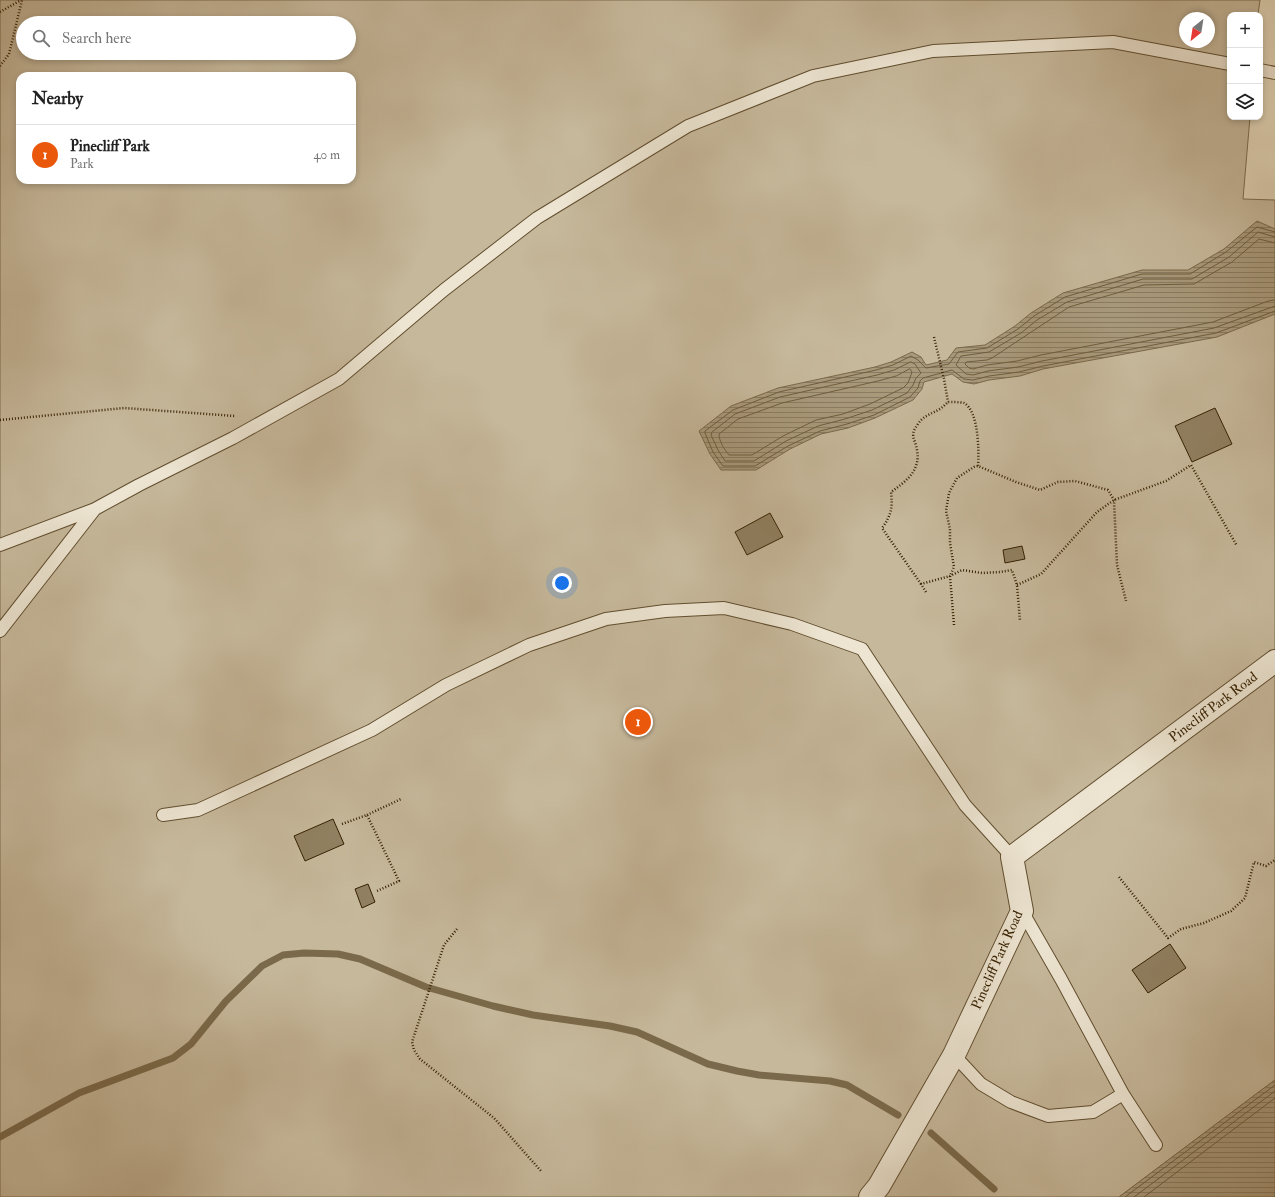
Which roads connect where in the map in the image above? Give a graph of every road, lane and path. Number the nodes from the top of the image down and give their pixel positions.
1 (22, 0) edge
2 (0, 12) edge
3 (18, 16) edge
4 (16, 23) edge
5 (1227, 63) edge
6 (0, 66) edge
7 (1263, 71) edge
8 (1275, 73) edge
9 (934, 337) dead end
10 (948, 402) junction
11 (267, 419) junction
12 (0, 420) edge
13 (978, 466) junction
14 (1114, 500) junction
15 (95, 509) junction
16 (0, 545) edge
17 (1237, 546) dead end
18 (950, 576) junction
19 (921, 584) junction
20 (1017, 585) junction
21 (926, 592) dead end
22 (1126, 601) dead end
23 (1020, 621) dead end
24 (954, 624) dead end
25 (0, 631) edge
26 (1275, 661) edge
27 (401, 799) dead end
28 (163, 815) dead end
29 (368, 815) junction
30 (342, 824) dead end
31 (1012, 857) junction
32 (1275, 860) edge
33 (1119, 877) dead end
34 (377, 891) dead end
35 (1022, 911) junction
36 (457, 929) dead end
37 (954, 1055) junction
38 (1123, 1094) junction
39 (1156, 1145) dead end
40 (541, 1172) dead end
41 (870, 1197) edge

1 - 2 path
1 - 3 path
4 - 6 path
5 - 11 lane
7 - 8 lane
9 - 10 path
10 - 13 path
10 - 19 path
11 - 12 path
11 - 15 lane
13 - 14 path
13 - 18 path
14 - 17 path
14 - 20 path
14 - 22 path
15 - 16 lane
15 - 25 lane
18 - 19 path
18 - 20 path
18 - 24 path
19 - 21 path
20 - 23 path
26 - 31 street, Pinecliff Park Road
27 - 29 path
28 - 31 lane
29 - 30 path
29 - 34 path
31 - 35 street, Pinecliff Park Road
32 - 33 path
35 - 37 street, Pinecliff Park Road
35 - 38 lane
36 - 40 path
37 - 38 lane
37 - 41 street, Pinecliff Park Road
38 - 39 lane

